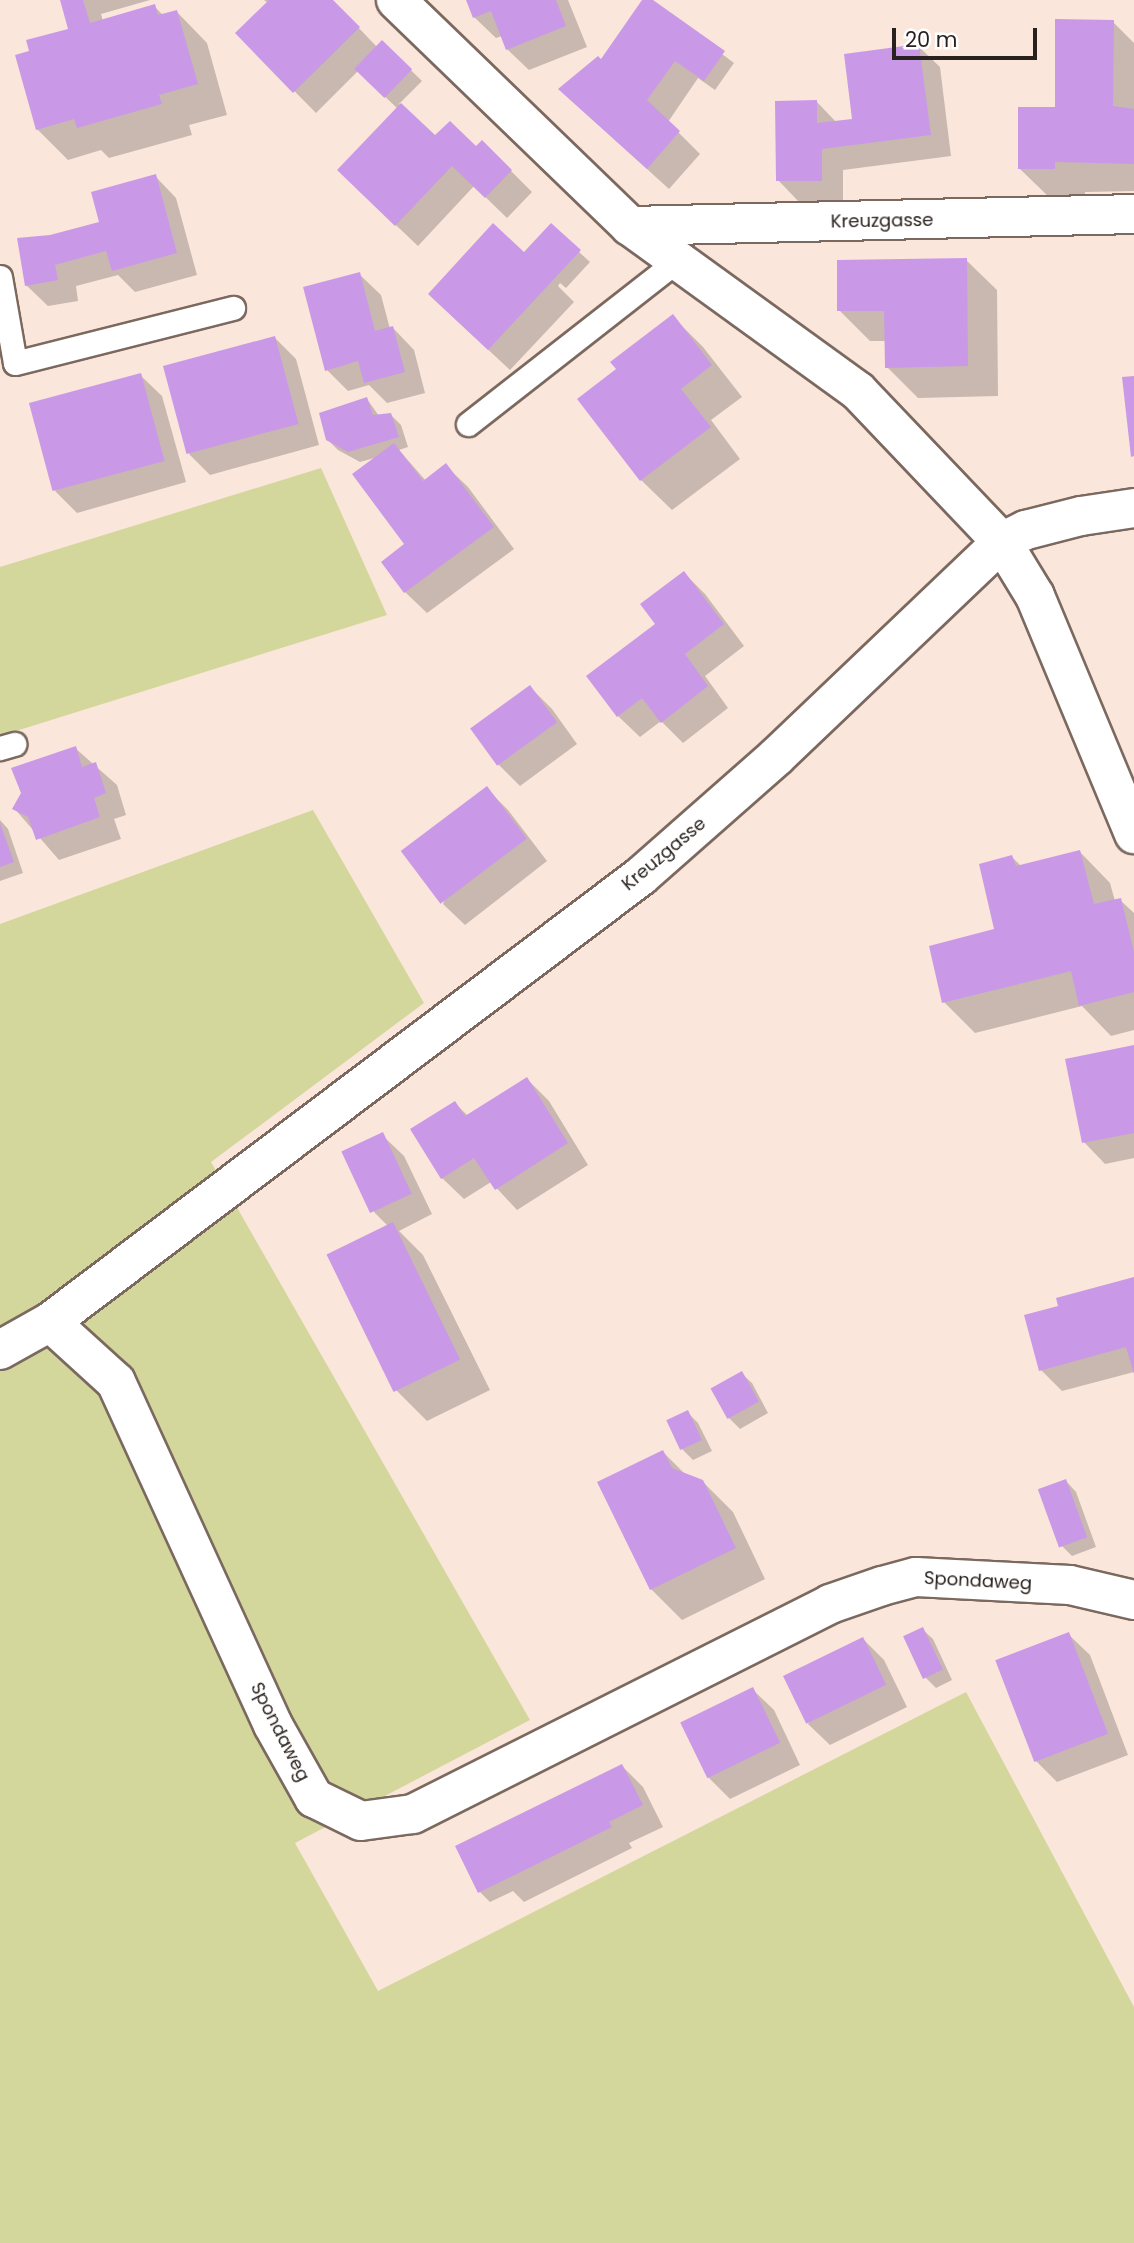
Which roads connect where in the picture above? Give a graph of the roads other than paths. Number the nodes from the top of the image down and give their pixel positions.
1 (396, 0) edge
2 (1134, 214) edge
3 (629, 226) junction
4 (677, 261) junction
5 (0, 277) edge
6 (233, 308) dead end
7 (468, 424) dead end
8 (1134, 508) edge
9 (1002, 542) junction
10 (1134, 834) edge
11 (50, 1322) junction
12 (0, 1350) edge
13 (1134, 1600) edge

1 - 3 street
2 - 3 street, Kreuzgasse
3 - 4 street
4 - 7 lane
4 - 9 street
5 - 6 lane
8 - 9 street, Kreuzgasse
9 - 10 street
9 - 11 street, Kreuzgasse
11 - 12 street
11 - 13 street, Spondaweg

